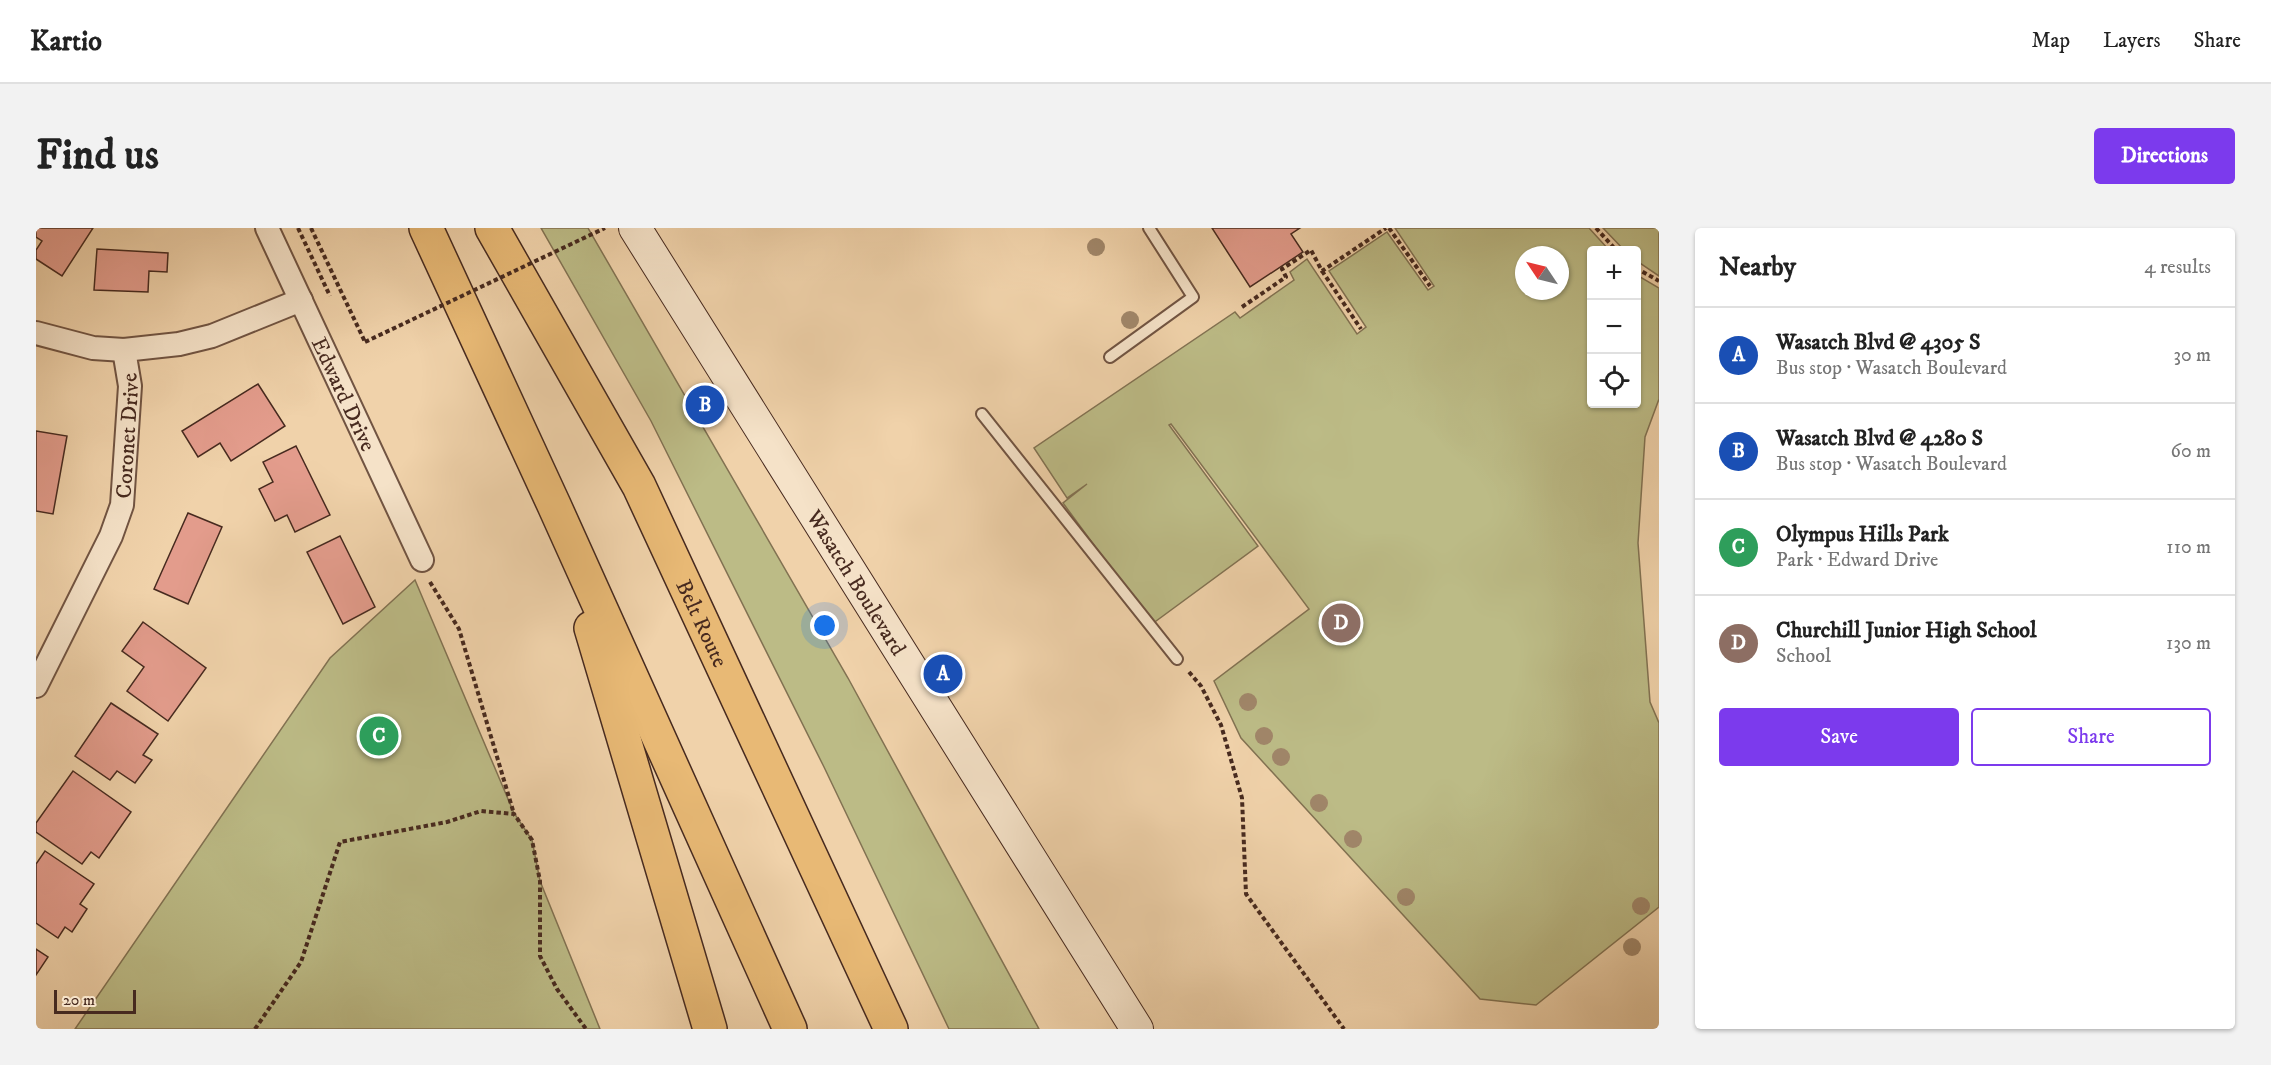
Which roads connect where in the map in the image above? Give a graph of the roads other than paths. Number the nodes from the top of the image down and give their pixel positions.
1 (267, 228) edge
2 (426, 228) edge
3 (492, 228) edge
4 (635, 228) edge
5 (1149, 228) edge
6 (301, 300) junction
7 (36, 333) edge
8 (124, 350) junction
9 (1110, 357) dead end
10 (982, 414) dead end
11 (554, 505) junction
12 (422, 560) road end
13 (1177, 659) road end
14 (36, 686) edge
15 (710, 1029) edge
16 (790, 1029) edge
17 (891, 1029) edge
18 (1137, 1029) edge

1 - 6 street, Edward Drive
2 - 11 highway
3 - 17 highway, Belt Route
4 - 18 main road, Wasatch Boulevard
5 - 9 lane
6 - 8 street, Coronet Drive
6 - 12 street, Edward Drive
7 - 8 street
8 - 14 street, Coronet Drive
10 - 13 lane
11 - 15 highway
11 - 16 highway

